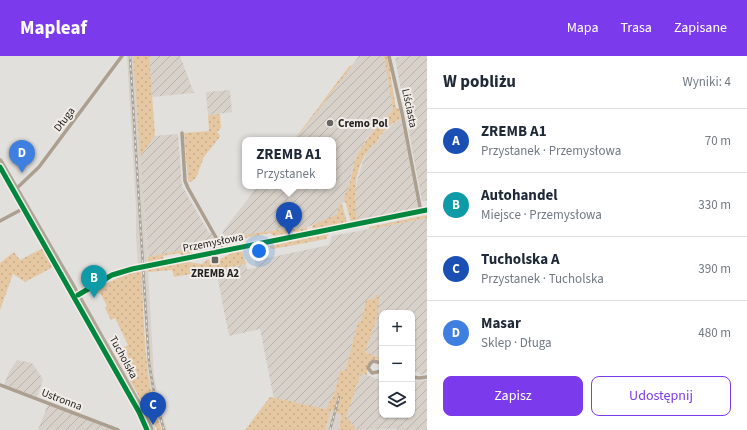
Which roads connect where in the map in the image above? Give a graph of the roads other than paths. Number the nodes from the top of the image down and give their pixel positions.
1 (122, 56) edge
2 (389, 56) edge
3 (182, 133) dead end
4 (0, 161) edge
5 (16, 189) junction
6 (26, 207) junction
7 (424, 211) edge
8 (0, 221) edge
9 (223, 250) junction
10 (78, 295) junction
11 (379, 362) edge
12 (379, 372) edge
13 (415, 377) edge
14 (427, 377) edge
15 (0, 385) edge
16 (118, 430) edge
17 (152, 430) edge

1 - 5 street, Długa
2 - 7 street, Liściasta
3 - 9 street
4 - 5 street, Tucholska
5 - 6 street, Tucholska
6 - 8 street
6 - 10 street, Tucholska
7 - 9 street, Przemysłowa
9 - 10 street, Przemysłowa
10 - 17 street, Tucholska
11 - 12 street
13 - 14 street
15 - 16 street, Ustronna

